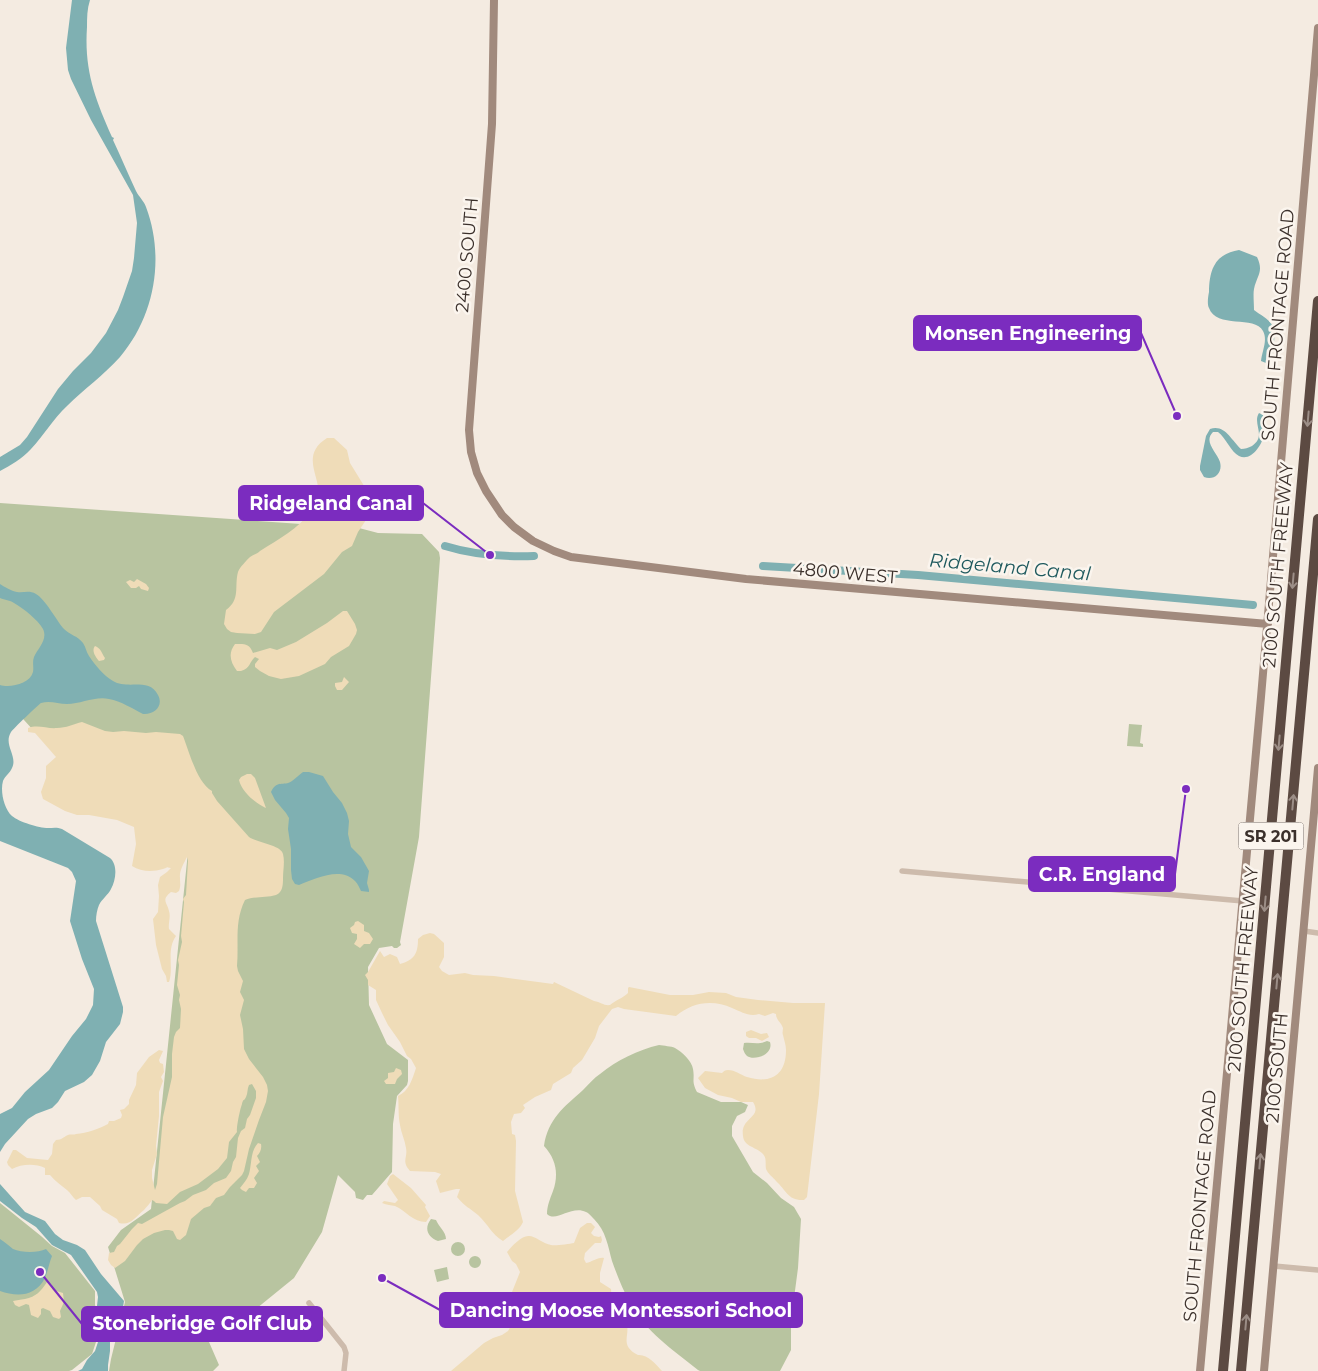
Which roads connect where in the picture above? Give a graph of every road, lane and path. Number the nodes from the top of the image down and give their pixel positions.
1 (494, 0) edge
2 (1318, 28) edge
3 (1318, 300) edge
4 (496, 507) joint
5 (1318, 519) edge
6 (1268, 624) junction
7 (1318, 768) edge
8 (902, 871) dead end
9 (1243, 901) junction
10 (1304, 931) junction
11 (1318, 932) edge
12 (1274, 1266) junction
13 (1318, 1270) edge
14 (308, 1302) dead end
15 (344, 1371) edge
16 (1200, 1371) edge
17 (1223, 1371) edge
18 (1241, 1371) edge
19 (1264, 1371) edge

1 - 4 street, 2400 SOUTH
2 - 6 street, SOUTH FRONTAGE ROAD
3 -> 17 highway, 2100 SOUTH FREEWAY / SR 201
4 - 6 street, 4800 WEST
18 -> 5 highway, 2100 SOUTH FREEWAY / SR 201
6 - 9 street, SOUTH FRONTAGE ROAD
7 - 10 street, 2100 SOUTH
8 - 9 street
9 - 16 street, SOUTH FRONTAGE ROAD
10 - 11 street
10 - 12 street, 2100 SOUTH
12 - 13 street
12 - 19 street, 2100 SOUTH
14 - 15 street

